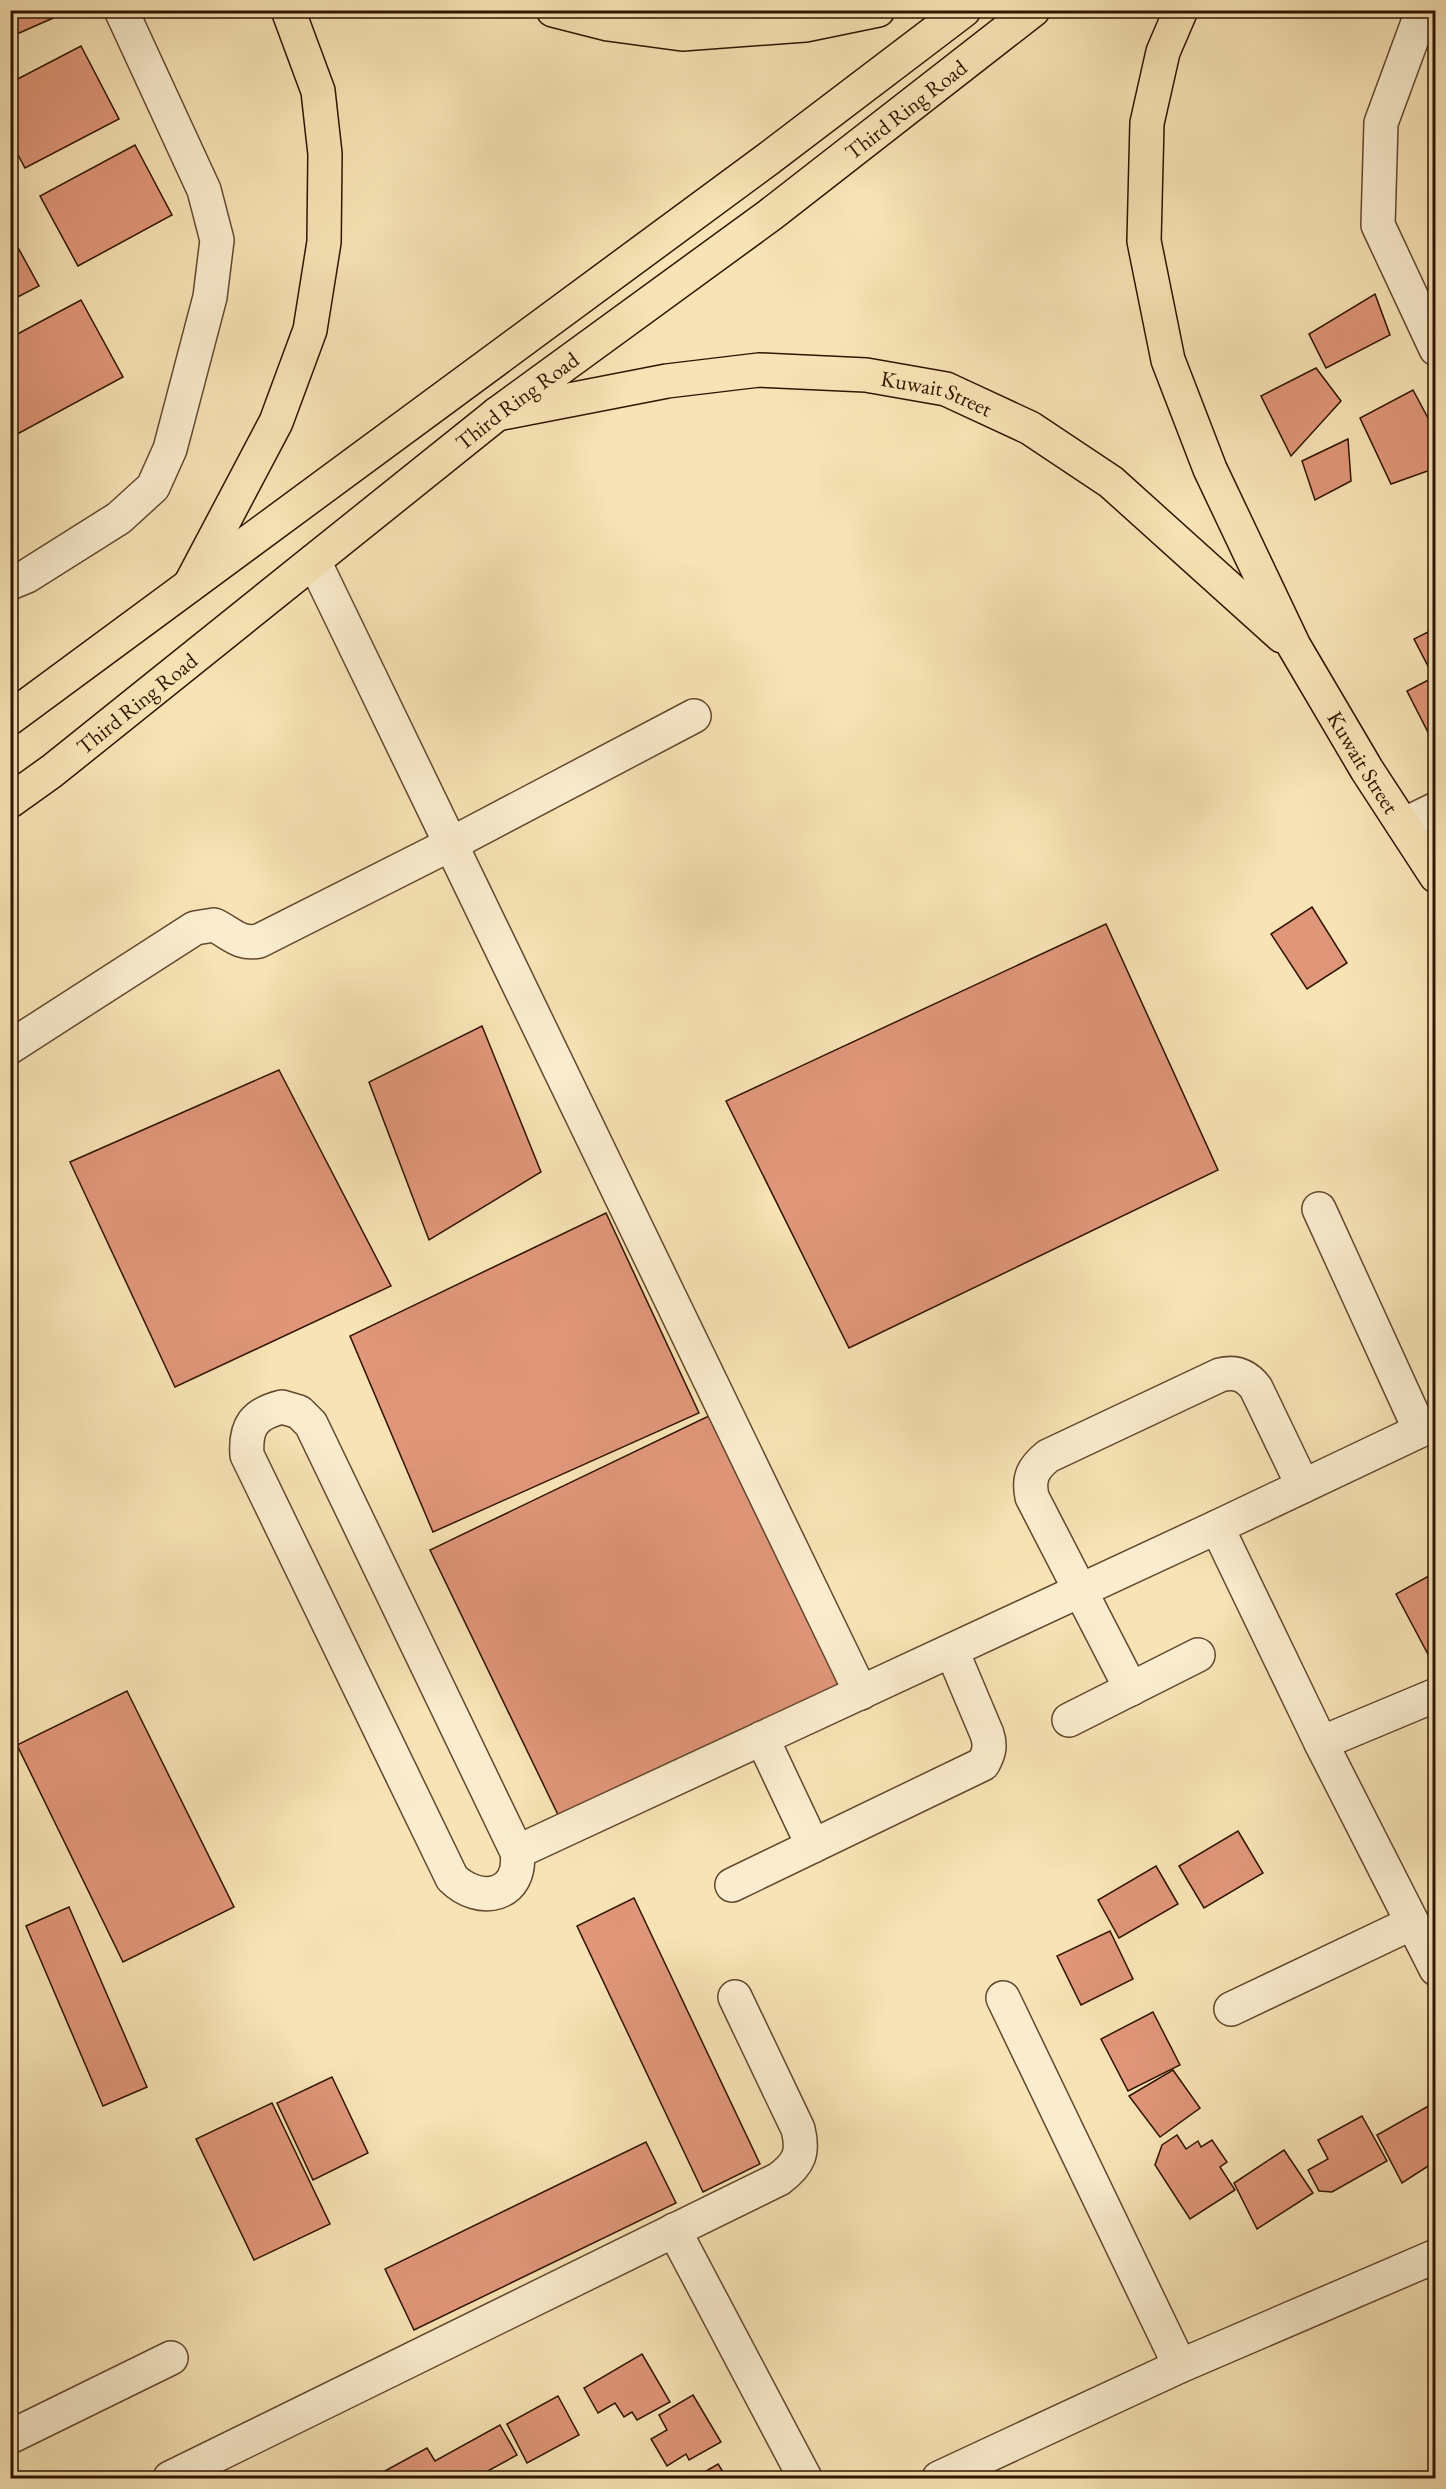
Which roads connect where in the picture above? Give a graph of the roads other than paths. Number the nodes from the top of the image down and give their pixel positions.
1 (121, 10) edge
2 (288, 10) edge
3 (552, 10) edge
4 (878, 10) edge
5 (964, 10) edge
6 (1033, 10) edge
7 (1181, 10) edge
8 (1425, 10) edge
9 (1436, 349) edge
10 (497, 414) junction
11 (314, 561) junction
12 (10, 583) edge
13 (190, 585) junction
14 (1294, 646) junction
15 (694, 716) dead end
16 (10, 718) edge
17 (52, 771) junction
18 (10, 801) edge
19 (1436, 809) edge
20 (10, 816) edge
21 (1403, 825) junction
22 (450, 844) junction
23 (1436, 876) edge
24 (10, 1047) edge
25 (1319, 1209) dead end
26 (1428, 1426) edge
27 (1304, 1486) junction
28 (1216, 1527) junction
29 (1081, 1590) junction
30 (952, 1651) junction
31 (1197, 1655) dead end
32 (1131, 1689) junction
33 (861, 1693) junction
34 (1436, 1695) edge
35 (1069, 1720) dead end
36 (762, 1738) junction
37 (1321, 1743) junction
38 (813, 1846) junction
39 (517, 1852) junction
40 (732, 1885) dead end
41 (1412, 1923) junction
42 (1436, 1970) edge
43 (735, 1997) dead end
44 (1003, 1998) dead end
45 (1231, 2009) dead end
46 (674, 2230) junction
47 (1436, 2256) edge
48 (171, 2358) dead end
49 (1180, 2366) junction
50 (10, 2437) edge
51 (170, 2478) edge
52 (805, 2478) edge
53 (939, 2478) edge

1 - 12 street
2 - 13 main road
3 - 4 main road
5 - 13 main road, Third Ring Road
6 - 10 main road, Third Ring Road
7 - 14 main road, Kuwait Street
8 - 9 street
10 - 11 main road, Third Ring Road
10 - 14 main road, Kuwait Street
11 - 17 main road, Third Ring Road
11 - 22 street
13 - 16 main road, Third Ring Road
14 - 21 main road, Kuwait Street
15 - 22 street
17 - 18 main road, Third Ring Road
17 - 20 main road
19 - 21 street
21 - 23 main road, Kuwait Street
22 - 24 street
22 - 33 street
25 - 26 street
26 - 27 street
27 - 28 street
27 - 29 street
28 - 29 street
28 - 37 street
29 - 30 street
29 - 32 street
30 - 33 street
30 - 38 street
31 - 32 street
32 - 35 street
33 - 36 street
34 - 37 street
36 - 38 street
36 - 39 street
37 - 41 street
38 - 40 street
39 - 39 street
41 - 42 street
41 - 45 street
43 - 46 street
44 - 49 street
46 - 51 street
46 - 52 street
47 - 49 street
48 - 50 street
49 - 53 street

